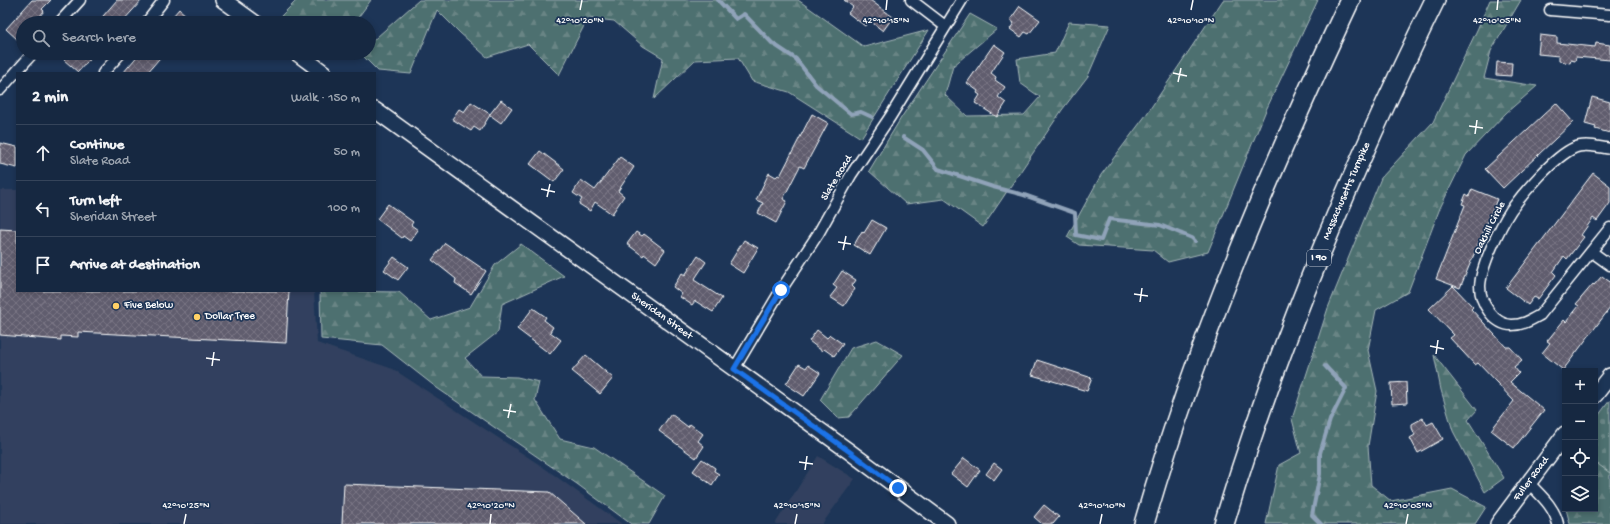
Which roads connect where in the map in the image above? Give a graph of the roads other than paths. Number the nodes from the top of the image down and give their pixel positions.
1 (80, 0) edge
2 (164, 0) edge
3 (223, 0) edge
4 (911, 0) edge
5 (962, 0) edge
6 (1350, 0) edge
7 (1435, 0) edge
8 (1550, 10) dead end
9 (1610, 15) edge
10 (65, 16) edge
11 (151, 16) edge
12 (245, 16) edge
13 (945, 26) junction
14 (27, 60) edge
15 (115, 60) edge
16 (306, 60) edge
17 (16, 72) edge
18 (16, 72) edge
19 (104, 72) edge
20 (323, 72) edge
21 (0, 90) edge
22 (376, 111) edge
23 (1610, 149) edge
24 (1610, 228) edge
25 (1592, 252) junction
26 (1610, 265) edge
27 (734, 369) junction
28 (1610, 376) edge
29 (1598, 391) edge
30 (1562, 438) edge
31 (1528, 482) junction
32 (947, 524) edge
33 (1144, 524) edge
34 (1224, 524) edge
35 (1498, 524) edge
36 (1558, 524) edge

1 - 10 street
2 - 11 street
3 - 12 street
4 - 13 street
5 - 13 street, Slate Road
6 - 33 highway
7 - 34 highway, Massachusetts Turnpike / I 90
8 - 9 street
13 - 27 street, Slate Road
14 - 18 street
15 - 19 street
16 - 20 street
17 - 21 street
22 - 27 street, Sheridan Street
23 - 25 street, Oakhill Circle
24 - 25 street, Oakhill Circle
25 - 26 street
27 - 32 street, Sheridan Street
28 - 29 street
30 - 31 street, Fuller Road
31 - 35 street, Fuller Road
31 - 36 street

